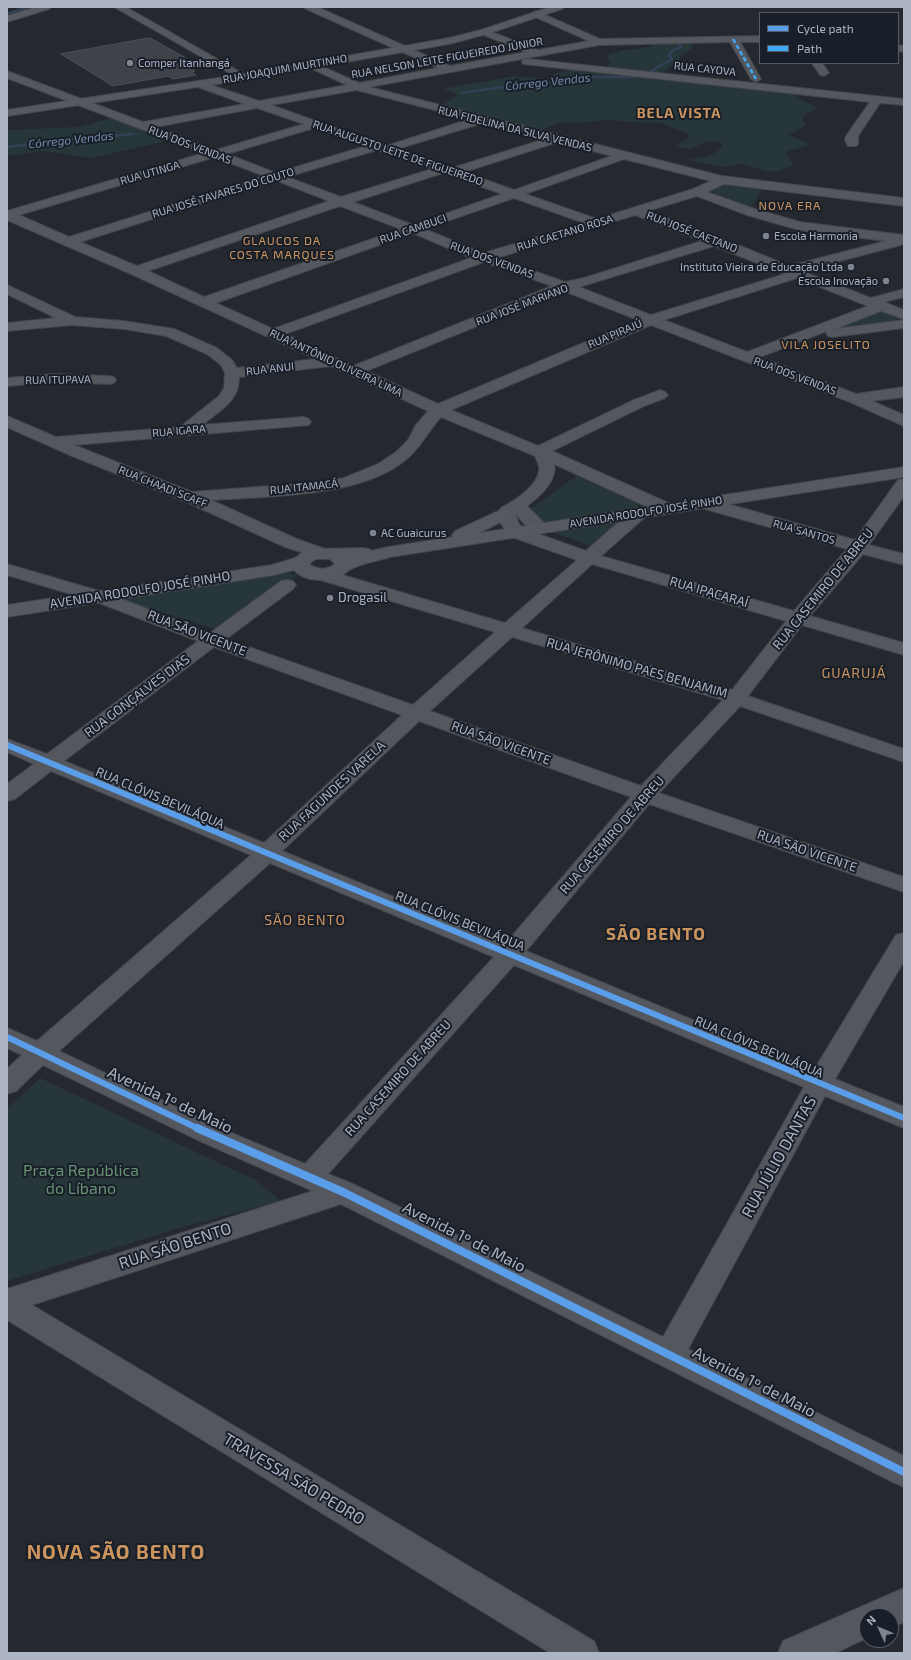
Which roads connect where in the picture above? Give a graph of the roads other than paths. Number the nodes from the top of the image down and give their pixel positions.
1 (46, 7) edge
2 (119, 7) edge
3 (309, 7) edge
4 (559, 7) edge
5 (536, 14) junction
6 (7, 19) edge
7 (484, 32) junction
8 (733, 39) junction
9 (759, 39) edge
10 (599, 42) junction
11 (404, 49) junction
12 (537, 53) junction
13 (504, 60) junction
14 (817, 64) edge
15 (312, 65) junction
16 (570, 67) junction
17 (450, 70) junction
18 (824, 73) dead end
19 (7, 74) edge
20 (244, 77) junction
21 (756, 79) dead end
22 (200, 84) junction
23 (356, 87) junction
24 (876, 100) junction
25 (79, 102) junction
26 (904, 102) edge
27 (259, 104) junction
28 (7, 113) edge
29 (480, 120) junction
30 (316, 124) junction
31 (142, 126) junction
32 (556, 140) junction
33 (852, 144) dead end
34 (383, 148) junction
35 (213, 154) junction
36 (622, 156) junction
37 (449, 171) junction
38 (274, 177) junction
39 (722, 180) junction
40 (774, 181) junction
41 (697, 192) junction
42 (514, 194) junction
43 (339, 202) junction
44 (904, 202) edge
45 (635, 211) junction
46 (751, 212) junction
47 (7, 215) edge
48 (597, 223) junction
49 (28, 224) junction
50 (413, 229) junction
51 (7, 231) edge
52 (904, 240) edge
53 (716, 241) junction
54 (68, 242) junction
55 (483, 258) junction
56 (136, 271) junction
57 (793, 272) junction
58 (564, 286) junction
59 (7, 289) edge
60 (904, 293) edge
61 (204, 302) junction
62 (876, 304) junction
63 (904, 315) edge
64 (650, 320) junction
65 (72, 321) junction
66 (904, 324) edge
67 (7, 327) edge
68 (272, 334) junction
69 (798, 338) junction
70 (747, 357) junction
71 (331, 362) junction
72 (353, 371) junction
73 (232, 373) junction
74 (109, 380) dead end
75 (7, 382) edge
76 (904, 392) edge
77 (660, 395) dead end
78 (855, 399) junction
79 (438, 410) junction
80 (7, 421) edge
81 (904, 421) edge
82 (303, 422) dead end
83 (185, 431) junction
84 (55, 442) junction
85 (540, 453) junction
86 (904, 472) edge
87 (596, 477) junction
88 (546, 480) junction
89 (904, 484) edge
90 (190, 497) junction
91 (704, 503) junction
92 (667, 508) junction
93 (513, 509) junction
94 (639, 513) junction
95 (540, 528) junction
96 (515, 532) junction
97 (446, 543) junction
98 (858, 548) junction
99 (590, 558) junction
100 (335, 560) junction
101 (904, 560) edge
102 (7, 568) edge
103 (311, 570) junction
104 (287, 585) dead end
105 (369, 587) junction
106 (100, 597) junction
107 (7, 611) edge
108 (798, 618) junction
109 (507, 630) junction
110 (212, 640) junction
111 (904, 649) edge
112 (736, 698) junction
113 (416, 713) junction
114 (7, 745) edge
115 (904, 756) edge
116 (48, 763) junction
117 (7, 794) edge
118 (645, 795) junction
119 (266, 854) junction
120 (904, 885) edge
121 (904, 941) edge
122 (510, 954) junction
123 (7, 1037) edge
124 (40, 1053) junction
125 (7, 1084) edge
126 (819, 1084) junction
127 (904, 1118) edge
128 (309, 1176) junction
129 (343, 1192) junction
130 (7, 1301) edge
131 (7, 1305) edge
132 (669, 1355) junction
133 (904, 1472) edge
134 (859, 1625) edge
135 (582, 1653) edge
136 (794, 1653) edge

1 - 6 main road
2 - 20 street
3 - 11 street
4 - 5 main road, RUA JOAQUIM MURTINHO
5 - 7 main road, RUA JOAQUIM MURTINHO
5 - 10 street
7 - 11 main road, RUA JOAQUIM MURTINHO
7 - 12 street
8 - 9 street, RUA NELSON LEITE FIGUEIREDO JÚNIOR
8 - 10 street, RUA NELSON LEITE FIGUEIREDO JÚNIOR
8 - 21 street
10 - 12 street, RUA NELSON LEITE FIGUEIREDO JÚNIOR
11 - 15 main road, RUA JOAQUIM MURTINHO
11 - 17 street
12 - 13 street, RUA NELSON LEITE FIGUEIREDO JÚNIOR
12 - 16 street
13 - 16 street, RUA CAYOVA
13 - 17 street, RUA NELSON LEITE FIGUEIREDO JÚNIOR
14 - 18 street
15 - 20 main road, RUA JOAQUIM MURTINHO
15 - 23 street, RUA FIDELINA DA SILVA VENDAS
16 - 24 street, RUA CAYOVA
17 - 23 street, RUA NELSON LEITE FIGUEIREDO JÚNIOR
19 - 25 street, RUA DOS VENDAS
20 - 22 main road, RUA JOAQUIM MURTINHO
22 - 25 main road, RUA JOAQUIM MURTINHO
22 - 27 street, RUA AUGUSTO LEITE DE FIGUEIREDO
23 - 27 street, RUA NELSON LEITE FIGUEIREDO JÚNIOR
23 - 29 street, RUA FIDELINA DA SILVA VENDAS
24 - 26 street, RUA CAYOVA
24 - 33 street
25 - 28 main road, RUA JOAQUIM MURTINHO
25 - 31 street, RUA DOS VENDAS
27 - 30 street, RUA AUGUSTO LEITE DE FIGUEIREDO
27 - 31 street, RUA NELSON LEITE FIGUEIREDO JÚNIOR
29 - 32 street, RUA FIDELINA DA SILVA VENDAS
29 - 34 street, RUA JOSÉ TAVARES DO COUTO
30 - 34 street, RUA AUGUSTO LEITE DE FIGUEIREDO
30 - 35 street, RUA UTINGA
31 - 35 street, RUA DOS VENDAS
32 - 36 street, RUA FIDELINA DA SILVA VENDAS
32 - 37 street
34 - 37 street, RUA AUGUSTO LEITE DE FIGUEIREDO
34 - 38 street, RUA JOSÉ TAVARES DO COUTO
35 - 38 street, RUA DOS VENDAS
35 - 47 street, RUA UTINGA
36 - 39 street, RUA FIDELINA DA SILVA VENDAS
36 - 42 street, RUA CAMBUCI
37 - 42 street, RUA AUGUSTO LEITE DE FIGUEIREDO
37 - 43 street
38 - 43 street, RUA DOS VENDAS
38 - 54 street, RUA JOSÉ TAVARES DO COUTO
39 - 40 street, RUA FIDELINA DA SILVA VENDAS
39 - 41 street, RUA CAETANO ROSA
40 - 44 street, RUA FIDELINA DA SILVA VENDAS
40 - 46 street
41 - 45 street, RUA CAETANO ROSA
41 - 46 street
42 - 48 street, RUA AUGUSTO LEITE DE FIGUEIREDO
42 - 50 street, RUA CAMBUCI
43 - 50 street, RUA DOS VENDAS
43 - 56 street
45 - 48 street, RUA CAETANO ROSA
45 - 53 street, RUA JOSÉ CAETANO
46 - 52 street
47 - 49 street, RUA ANTÔNIO OLIVEIRA LIMA
48 - 55 street, RUA CAETANO ROSA
49 - 51 street
49 - 54 street, RUA ANTÔNIO OLIVEIRA LIMA
50 - 55 street, RUA DOS VENDAS
50 - 61 street, RUA CAMBUCI
52 - 57 street, RUA PIRAJÚ
53 - 57 street, RUA JOSÉ CAETANO
53 - 58 street, RUA JOSÉ MARIANO
54 - 56 street, RUA ANTÔNIO OLIVEIRA LIMA
55 - 58 street, RUA DOS VENDAS
55 - 68 street, RUA CAETANO ROSA
56 - 61 street, RUA ANTÔNIO OLIVEIRA LIMA
57 - 62 street, RUA JOSÉ CAETANO
57 - 64 street, RUA PIRAJÚ
58 - 64 street, RUA DOS VENDAS
58 - 72 street, RUA JOSÉ MARIANO
59 - 65 street
60 - 62 street
61 - 68 street, RUA ANTÔNIO OLIVEIRA LIMA
62 - 63 street, RUA JOSÉ CAETANO
62 - 69 street
64 - 70 street, RUA DOS VENDAS
64 - 79 street, RUA PIRAJÚ
65 - 67 street
65 - 73 street
66 - 69 street
68 - 71 street, RUA ANTÔNIO OLIVEIRA LIMA
69 - 70 street
70 - 78 street, RUA DOS VENDAS
71 - 72 street, RUA ANTÔNIO OLIVEIRA LIMA
71 - 73 street, RUA ANUI
72 - 79 street, RUA ANTÔNIO OLIVEIRA LIMA
73 - 83 street
74 - 75 street, RUA ITUPAVA
76 - 78 street
77 - 85 street
78 - 81 street, RUA DOS VENDAS
79 - 85 street, RUA ANTÔNIO OLIVEIRA LIMA
79 - 90 street, RUA ITAMACÁ
80 - 84 street, RUA CHAADI SCAFF
82 - 83 street, RUA IGARA
83 - 84 street, RUA IGARA
84 - 90 street, RUA CHAADI SCAFF
85 - 87 street, RUA ANTÔNIO OLIVEIRA LIMA
85 - 88 street
86 - 91 main road, AVENIDA RODOLFO JOSÉ PINHO
87 - 88 street
87 - 92 street, RUA ANTÔNIO OLIVEIRA LIMA
88 - 93 street
89 - 98 street, RUA CASEMIRO DE ABREU
90 - 100 street, RUA CHAADI SCAFF
91 - 92 main road, AVENIDA RODOLFO JOSÉ PINHO
91 - 98 street, RUA SANTOS
92 - 94 main road, AVENIDA RODOLFO JOSÉ PINHO
93 - 95 street
93 - 96 street
93 - 97 main road
94 - 95 main road, AVENIDA RODOLFO JOSÉ PINHO
94 - 99 street, RUA FAGUNDES VARELA
95 - 96 main road, AVENIDA RODOLFO JOSÉ PINHO
96 - 97 main road, AVENIDA RODOLFO JOSÉ PINHO
96 - 99 street, RUA IPACARAÍ
97 - 100 main road, AVENIDA RODOLFO JOSÉ PINHO
98 - 101 street, RUA SANTOS
98 - 108 street, RUA CASEMIRO DE ABREU
99 - 108 street, RUA IPACARAÍ
99 - 109 street, RUA FAGUNDES VARELA
100 - 103 main road
100 - 103 main road
100 - 105 street, RUA JERÔNIMO PAES BENJAMIM
102 - 106 street, RUA SÃO VICENTE
103 - 105 street, RUA JERÔNIMO PAES BENJAMIM
103 - 106 main road, AVENIDA RODOLFO JOSÉ PINHO
104 - 110 street, RUA GONÇALVES DIAS
105 - 109 street, RUA JERÔNIMO PAES BENJAMIM
106 - 107 main road, AVENIDA RODOLFO JOSÉ PINHO
106 - 110 street, RUA SÃO VICENTE
108 - 111 street, RUA IPACARAÍ
108 - 112 street, RUA CASEMIRO DE ABREU
109 - 112 street, RUA JERÔNIMO PAES BENJAMIM
109 - 113 street, RUA FAGUNDES VARELA
110 - 113 street, RUA SÃO VICENTE
110 - 116 street, RUA GONÇALVES DIAS
112 - 115 street, RUA JERÔNIMO PAES BENJAMIM
112 - 118 street, RUA CASEMIRO DE ABREU
113 - 118 street, RUA SÃO VICENTE
113 - 119 street, RUA FAGUNDES VARELA
114 - 116 street, RUA CLÓVIS BEVILÁQUA
116 - 117 street, RUA GONÇALVES DIAS
116 - 119 street, RUA CLÓVIS BEVILÁQUA
118 - 120 street, RUA SÃO VICENTE
118 - 122 street, RUA CASEMIRO DE ABREU
119 - 122 street, RUA CLÓVIS BEVILÁQUA
119 - 124 street, RUA FAGUNDES VARELA
121 - 126 street, RUA JÚLIO DANTAS
122 - 126 street, RUA CLÓVIS BEVILÁQUA
122 - 128 street, RUA CASEMIRO DE ABREU
123 - 124 street, Avenida 1º de Maio
124 - 125 street, RUA FAGUNDES VARELA
124 - 128 street, Avenida 1º de Maio
126 - 127 street, RUA CLÓVIS BEVILÁQUA
126 - 132 street, RUA JÚLIO DANTAS
128 - 129 street, Avenida 1º de Maio
129 - 130 street, RUA SÃO BENTO
129 - 132 street, Avenida 1º de Maio
131 - 135 street, TRAVESSA SÃO PEDRO
132 - 133 street, Avenida 1º de Maio
134 - 136 street

